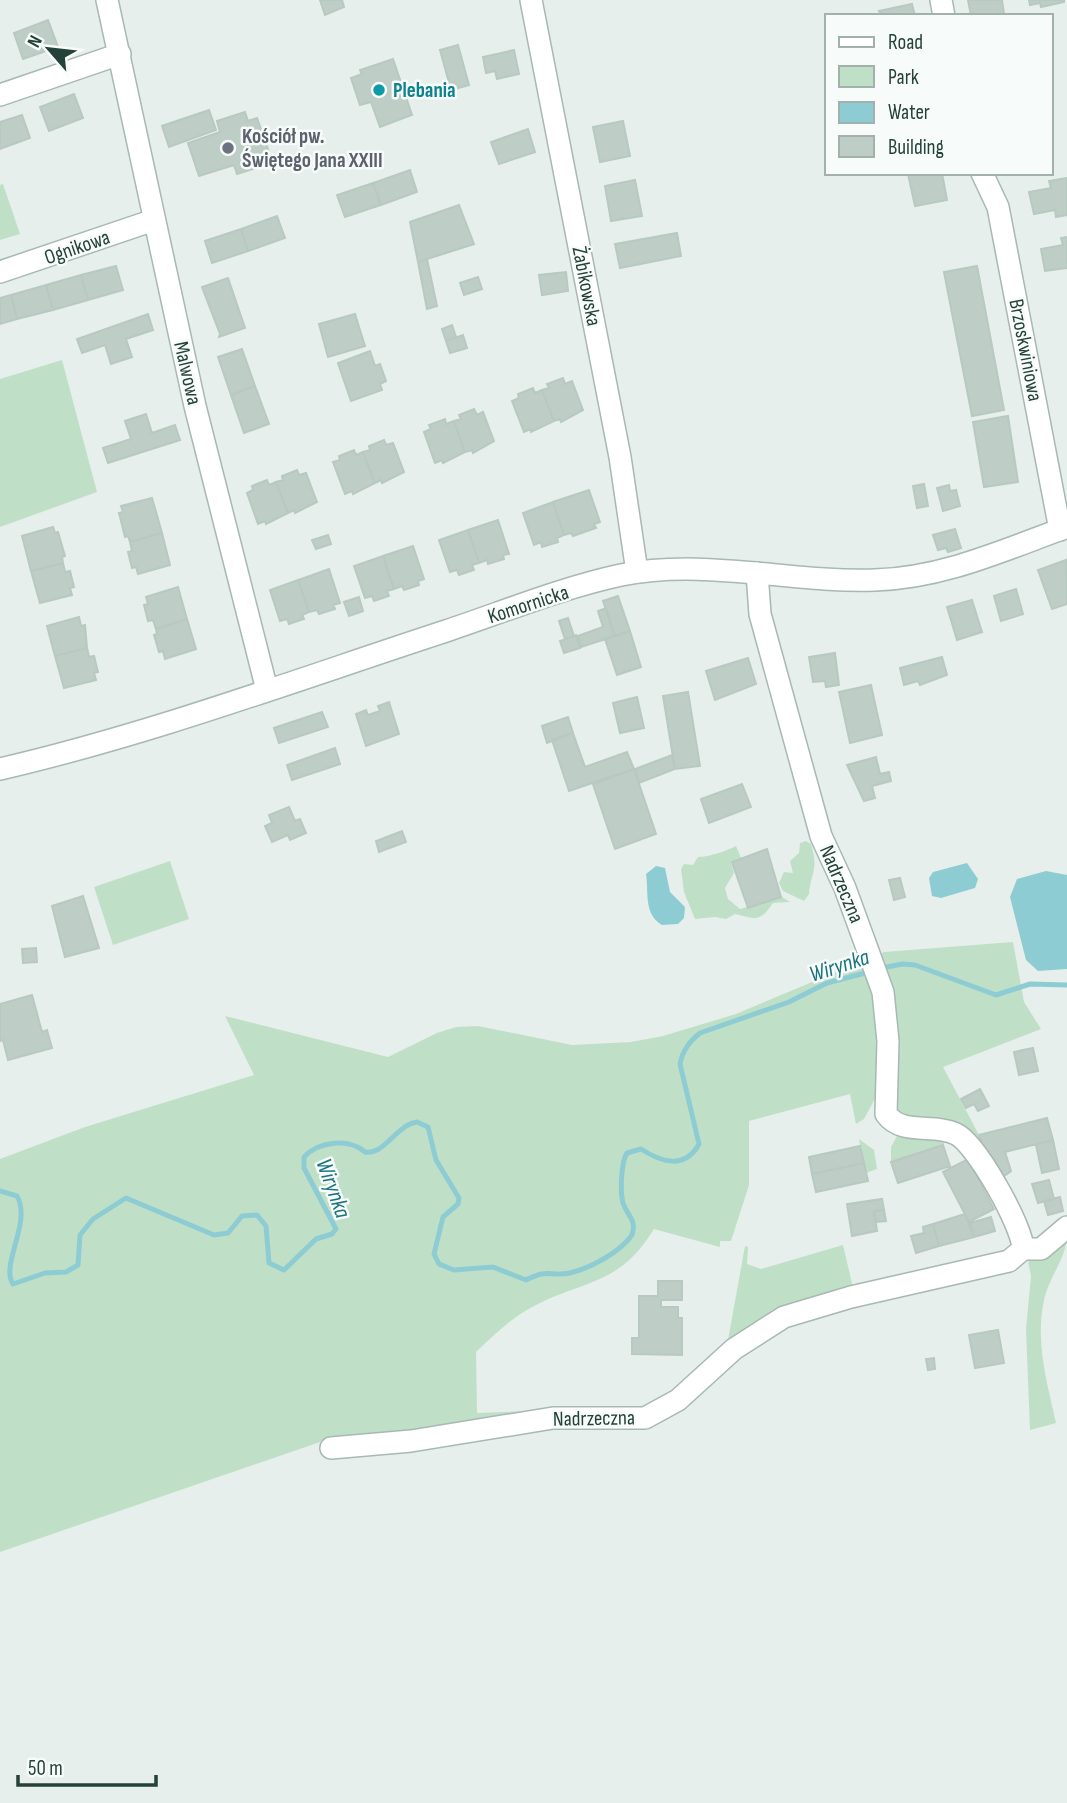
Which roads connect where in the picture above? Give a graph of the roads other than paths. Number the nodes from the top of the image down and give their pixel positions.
1 (107, 0) edge
2 (531, 0) edge
3 (120, 54) junction
4 (0, 95) edge
5 (983, 175) edge
6 (154, 220) junction
7 (0, 272) edge
8 (1064, 529) edge
9 (637, 572) junction
10 (757, 573) junction
11 (267, 690) junction
12 (0, 769) edge
13 (1067, 1227) edge
14 (1023, 1249) junction
15 (331, 1448) dead end

1 - 3 street, Malwowa
2 - 9 street, Żabikowska
3 - 4 street
3 - 6 street, Malwowa
5 - 8 street, Brzoskwiniowa
6 - 7 street, Ognikowa
6 - 11 street, Malwowa
8 - 10 street, Komornicka
9 - 10 street, Komornicka
9 - 11 street, Komornicka
10 - 14 street, Nadrzeczna
11 - 12 street, Komornicka
13 - 14 street, Nadrzeczna
14 - 15 street, Nadrzeczna

